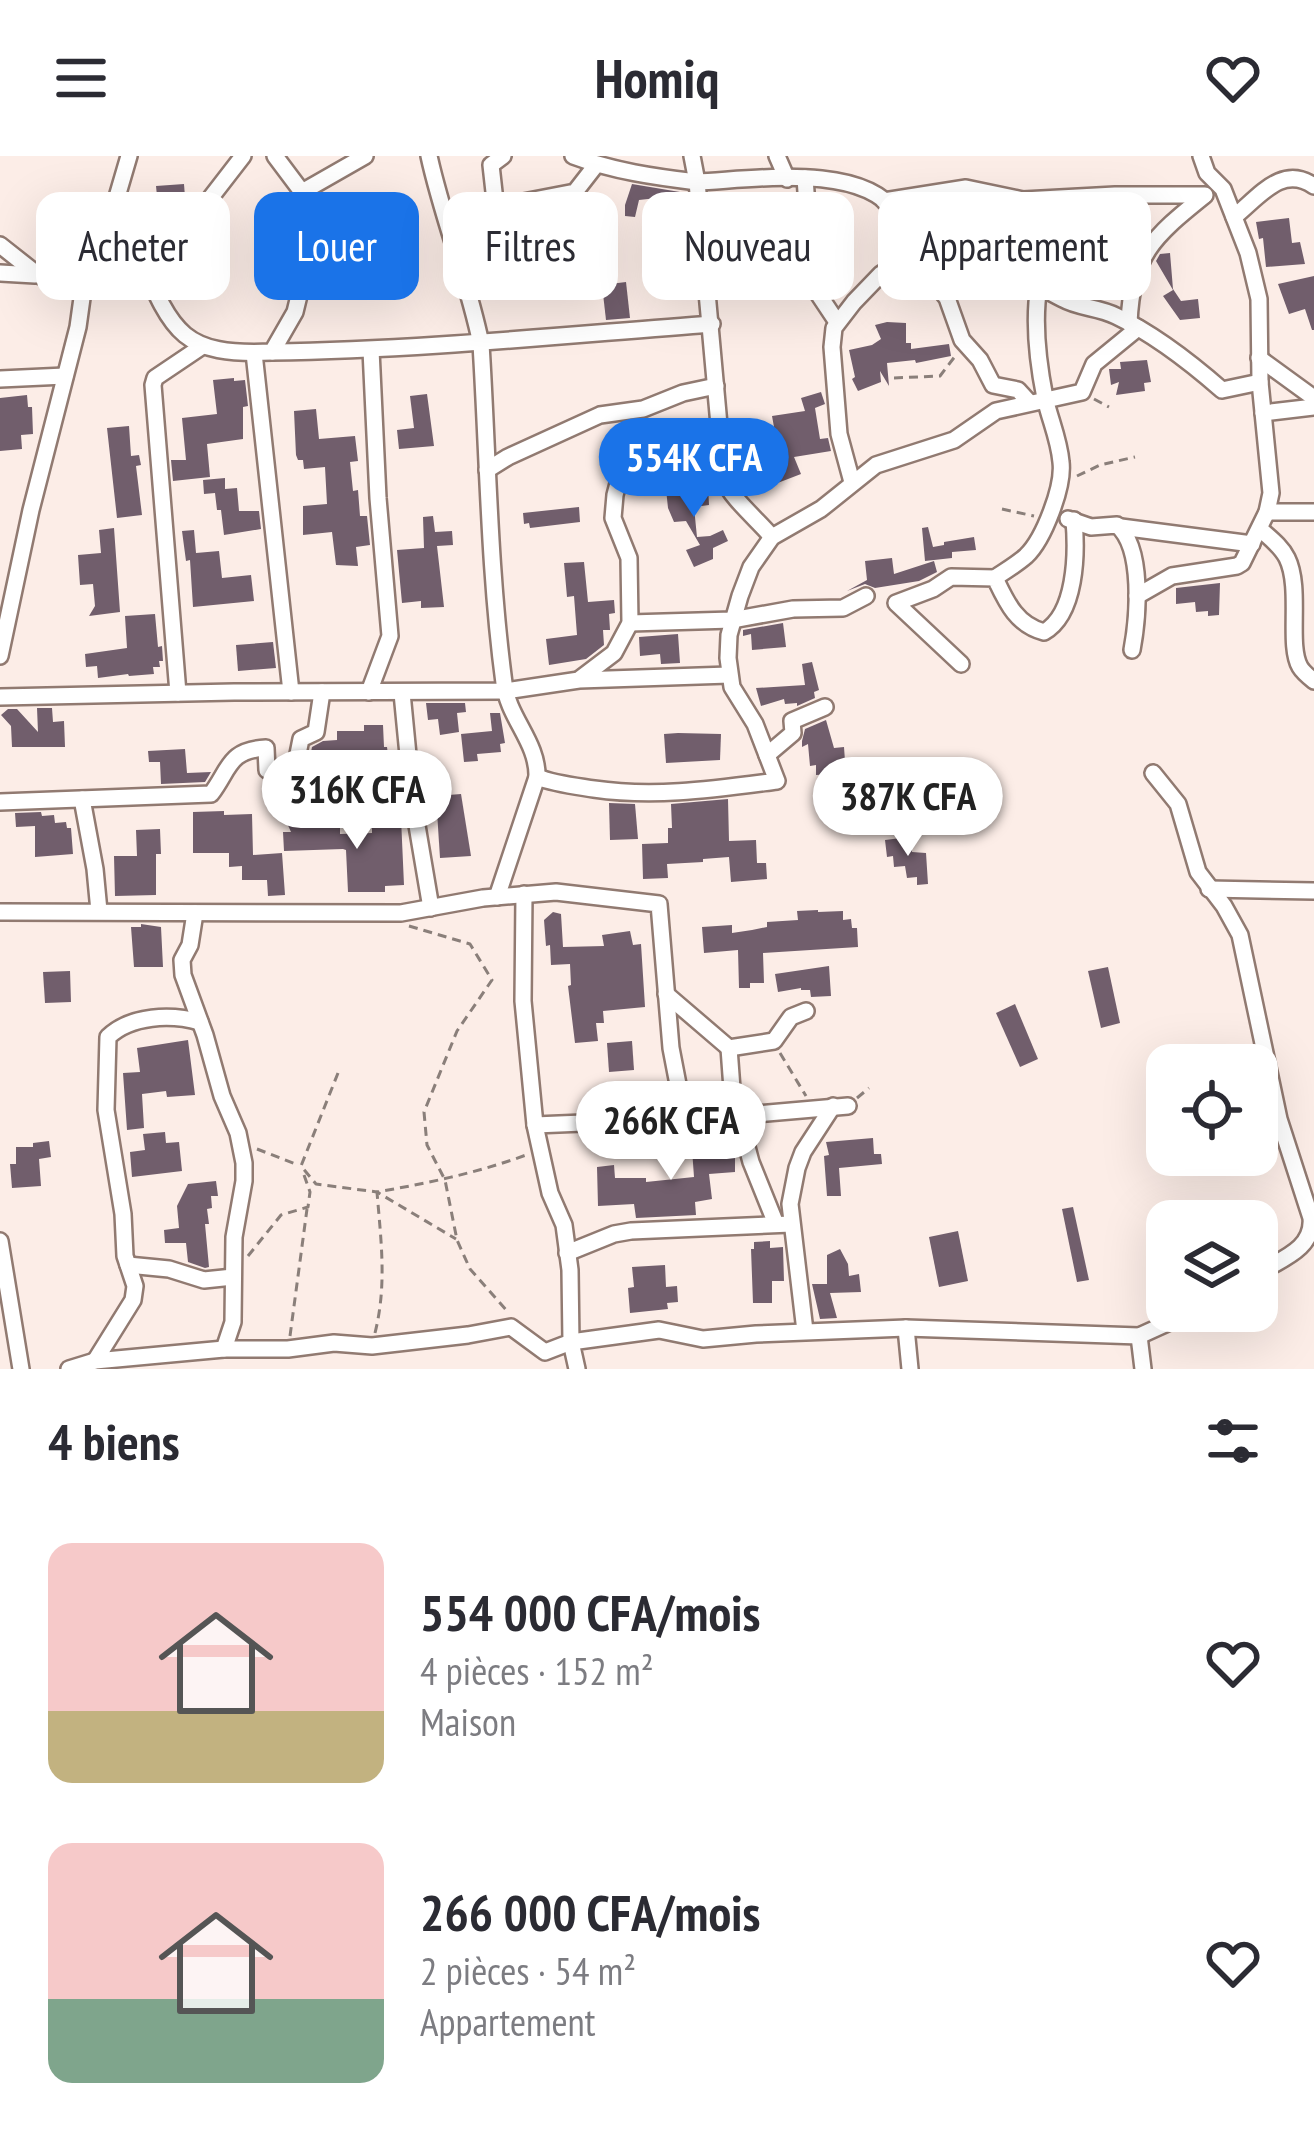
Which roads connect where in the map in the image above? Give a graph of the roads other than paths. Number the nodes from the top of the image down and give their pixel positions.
1 (129, 156) edge
2 (243, 156) edge
3 (275, 156) edge
4 (365, 156) edge
5 (429, 156) edge
6 (503, 156) edge
7 (574, 156) edge
8 (692, 156) edge
9 (777, 156) edge
10 (1201, 156) edge
11 (596, 165) junction
12 (796, 178) junction
13 (697, 182) junction
14 (1219, 182) junction
15 (1314, 186) edge
16 (118, 192) edge
17 (215, 192) edge
18 (302, 192) joint
19 (494, 192) edge
20 (575, 192) edge
21 (930, 192) edge
22 (985, 192) edge
23 (1151, 195) edge
24 (1205, 195) junction
25 (878, 198) edge
26 (443, 207) edge
27 (1234, 217) junction
28 (0, 245) edge
29 (0, 272) edge
30 (36, 273) edge
31 (36, 275) edge
32 (878, 277) edge
33 (84, 300) edge
34 (160, 300) edge
35 (299, 300) edge
36 (471, 300) edge
37 (948, 300) edge
38 (1038, 300) edge
39 (1064, 300) edge
40 (837, 322) junction
41 (712, 324) junction
42 (1133, 325) junction
43 (482, 344) junction
44 (201, 347) junction
45 (371, 350) junction
46 (254, 352) junction
47 (272, 352) junction
48 (1259, 358) junction
49 (65, 376) junction
50 (0, 379) edge
51 (1260, 382) junction
52 (716, 386) junction
53 (1314, 398) edge
54 (1037, 401) junction
55 (1314, 407) edge
56 (1263, 413) junction
57 (719, 439) junction
58 (487, 470) junction
59 (852, 482) junction
60 (1267, 512) junction
61 (1314, 512) edge
62 (1048, 518) junction
63 (1074, 520) junction
64 (1121, 527) junction
65 (772, 537) junction
66 (1256, 537) junction
67 (995, 578) junction
68 (866, 596) dead end
69 (1137, 596) junction
70 (732, 620) junction
71 (630, 623) junction
72 (1132, 650) dead end
73 (0, 656) edge
74 (961, 664) dead end
75 (729, 675) junction
76 (579, 680) junction
77 (1314, 681) edge
78 (291, 692) junction
79 (322, 692) junction
80 (369, 692) junction
81 (402, 692) junction
82 (505, 692) junction
83 (178, 693) junction
84 (0, 697) edge
85 (825, 707) dead end
86 (298, 749) junction
87 (767, 755) junction
88 (1153, 773) dead end
89 (537, 777) junction
90 (412, 796) junction
91 (82, 800) junction
92 (0, 802) edge
93 (1209, 889) junction
94 (1314, 891) edge
95 (524, 894) junction
96 (497, 897) junction
97 (431, 908) junction
98 (99, 911) junction
99 (0, 912) edge
100 (195, 913) junction
101 (666, 994) junction
102 (806, 1011) dead end
103 (200, 1022) junction
104 (730, 1048) junction
105 (734, 1116) junction
106 (536, 1125) junction
107 (686, 1126) junction
108 (784, 1224) junction
109 (0, 1241) edge
110 (567, 1253) junction
111 (1278, 1261) edge
112 (128, 1265) junction
113 (233, 1277) junction
114 (906, 1328) junction
115 (805, 1331) junction
116 (1148, 1332) edge
117 (1139, 1336) junction
118 (571, 1342) junction
119 (224, 1349) junction
120 (95, 1361) junction
121 (21, 1369) edge
122 (70, 1369) edge
123 (577, 1369) edge
124 (910, 1369) edge
125 (1143, 1369) edge

1 - 16 street
2 - 17 street
3 - 18 street
4 - 18 street
5 - 26 street
6 - 19 street
7 - 11 street
8 - 13 street
9 - 12 street
10 - 14 street
11 - 13 street
11 - 20 street
12 - 13 street
12 - 25 street
12 - 40 street
13 - 41 street
14 - 24 street
14 - 27 street
15 - 27 street
21 - 22 street
23 - 24 street
24 - 42 street
27 - 48 street
28 - 30 street
29 - 31 street
32 - 40 street
33 - 49 street
34 - 44 street
35 - 47 street
36 - 43 street
37 - 54 street
38 - 54 street
39 - 42 street
40 - 59 street
41 - 43 street
41 - 52 street
42 - 51 street
42 - 54 street
43 - 45 street
43 - 58 street
44 - 46 street
44 - 83 street
45 - 47 street
45 - 80 street
46 - 47 street
46 - 78 street
48 - 51 street
48 - 53 street
49 - 50 street
49 - 73 street
51 - 56 street
52 - 57 street
52 - 58 street
54 - 59 street
54 - 62 street
55 - 56 street
56 - 60 street
57 - 65 street
57 - 71 street
58 - 82 street
59 - 65 street
60 - 61 street
60 - 66 street
62 - 63 street
62 - 67 street
63 - 64 street
63 - 67 street
64 - 66 street
64 - 69 street
65 - 70 street
66 - 69 street
66 - 77 street
67 - 74 street
68 - 70 street
69 - 72 street
70 - 71 street
70 - 75 street
71 - 76 street
75 - 76 street
75 - 87 street
76 - 82 street
78 - 79 street
78 - 83 street
79 - 80 street
79 - 86 street
80 - 81 street
81 - 82 street
81 - 90 street
82 - 89 street
83 - 84 street
85 - 87 street
86 - 90 street
86 - 91 street
87 - 89 street
88 - 93 street
89 - 96 street
90 - 97 street
91 - 92 street
91 - 98 street
93 - 94 street
93 - 111 street
95 - 96 street
95 - 101 street
95 - 106 street
96 - 97 street
97 - 100 street
98 - 99 street
98 - 100 street
100 - 103 street
101 - 104 street
101 - 107 street
102 - 104 street
103 - 112 street
103 - 113 street
104 - 105 street
105 - 107 street
105 - 108 street
105 - 108 street
106 - 107 street
106 - 110 street
108 - 110 street
108 - 115 street
109 - 121 street
110 - 118 street
112 - 113 street
112 - 120 street
113 - 119 street
114 - 115 street
114 - 117 street
114 - 124 street
115 - 118 street
116 - 117 street
117 - 125 street
118 - 119 street
118 - 123 street
119 - 120 street
120 - 122 street

